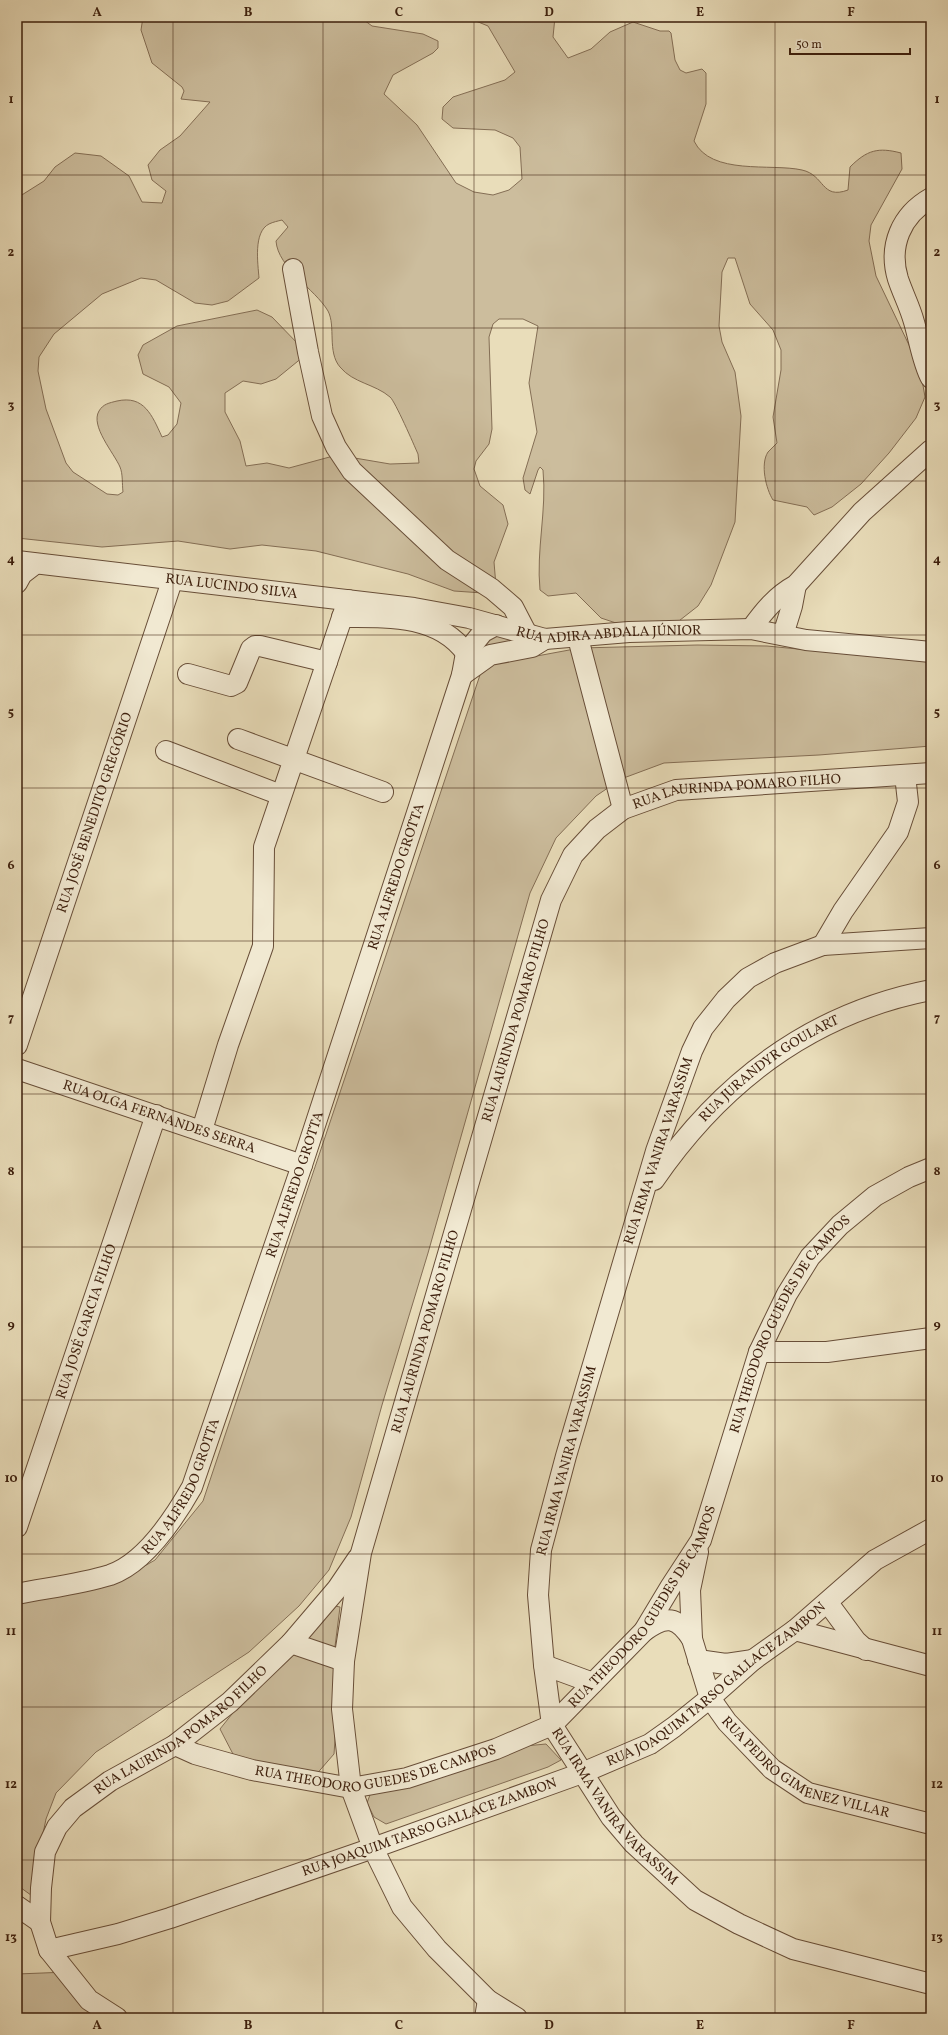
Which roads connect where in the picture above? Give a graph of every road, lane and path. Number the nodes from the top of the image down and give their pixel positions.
1 (931, 198) edge
2 (293, 269) dead end
3 (931, 378) edge
4 (931, 450) edge
5 (26, 562) edge
6 (172, 581) junction
7 (17, 583) edge
8 (796, 585) junction
9 (345, 609) junction
10 (445, 613) junction
11 (469, 618) joint
12 (496, 625) junction
13 (751, 629) junction
14 (783, 635) junction
15 (536, 637) junction
16 (578, 638) junction
17 (931, 652) edge
18 (466, 653) junction
19 (327, 662) junction
20 (188, 674) dead end
21 (462, 675) junction
22 (238, 739) dead end
23 (166, 751) dead end
24 (293, 759) junction
25 (931, 773) edge
26 (905, 775) junction
27 (383, 792) dead end
28 (281, 795) junction
29 (623, 808) junction
30 (931, 938) edge
31 (823, 946) junction
32 (931, 990) edge
33 (17, 1045) edge
34 (17, 1069) edge
35 (156, 1115) junction
36 (202, 1130) junction
37 (302, 1165) junction
38 (931, 1168) edge
39 (642, 1197) junction
40 (931, 1338) edge
41 (759, 1352) junction
42 (17, 1527) edge
43 (931, 1529) edge
44 (701, 1540) joint
45 (361, 1553) junction
46 (680, 1588) junction
47 (17, 1594) edge
48 (828, 1603) junction
49 (795, 1630) junction
50 (644, 1631) junction
51 (692, 1639) junction
52 (291, 1643) junction
53 (866, 1650) junction
54 (698, 1660) junction
55 (753, 1660) junction
56 (344, 1661) junction
57 (544, 1665) junction
58 (931, 1666) edge
59 (593, 1683) junction
60 (710, 1698) junction
61 (552, 1725) junction
62 (175, 1745) junction
63 (582, 1773) junction
64 (352, 1788) junction
65 (931, 1824) edge
66 (373, 1848) junction
67 (17, 1906) edge
68 (40, 1922) junction
69 (49, 1950) junction
70 (931, 1984) edge
71 (486, 2009) edge
72 (117, 2018) edge
73 (517, 2018) edge

1 - 3 street
2 - 15 street
4 - 8 street
5 - 6 street, RUA LUCINDO SILVA
5 - 7 street
6 - 9 street, RUA LUCINDO SILVA
6 - 33 street, RUA JOSÉ BENEDITO GREGÓRIO
8 - 13 street
8 - 14 street
9 - 10 street, RUA LUCINDO SILVA
9 - 18 street
9 - 19 street
10 - 11 street, RUA LUCINDO SILVA
10 - 18 street
11 - 12 street, RUA ADIRA ABDALA JÚNIOR
12 - 15 street, RUA ADIRA ABDALA JÚNIOR
12 - 18 street, RUA ALFREDO GROTTA
13 - 14 street, RUA ADIRA ABDALA JÚNIOR
13 - 16 street, RUA ADIRA ABDALA JÚNIOR
14 - 17 street, RUA ADIRA ABDALA JÚNIOR
15 - 16 street, RUA ADIRA ABDALA JÚNIOR
15 - 21 street
16 - 29 street
18 - 21 street, RUA ALFREDO GROTTA
19 - 20 street
19 - 24 street
21 - 37 street, RUA ALFREDO GROTTA
22 - 24 street
23 - 28 street
24 - 27 street
24 - 28 street
25 - 26 street, RUA LAURINDA POMARO FILHO
26 - 29 street, RUA LAURINDA POMARO FILHO
26 - 31 street
28 - 36 street
29 - 45 street, RUA LAURINDA POMARO FILHO
30 - 31 street, RUA IRMA VANIRA VARASSIM
31 - 39 street, RUA IRMA VANIRA VARASSIM
32 - 39 street, RUA JURANDYR GOULART
34 - 35 street, RUA OLGA FERNANDES SERRA
35 - 36 street, RUA OLGA FERNANDES SERRA
35 - 42 street, RUA JOSÉ GARCIA FILHO
36 - 37 street, RUA OLGA FERNANDES SERRA
37 - 47 street, RUA ALFREDO GROTTA
38 - 41 street, RUA THEODORO GUEDES DE CAMPOS
39 - 57 street, RUA IRMA VANIRA VARASSIM
40 - 41 street
41 - 44 street, RUA THEODORO GUEDES DE CAMPOS
43 - 48 street, RUA JOAQUIM TARSO GALLACE ZAMBON
44 - 46 street, RUA PEDRO GIMENEZ VILLAR
45 - 52 street, RUA LAURINDA POMARO FILHO
45 - 56 street, RUA LAURINDA POMARO FILHO
46 - 50 street, RUA THEODORO GUEDES DE CAMPOS
46 - 51 street, RUA PEDRO GIMENEZ VILLAR
48 - 49 street, RUA JOAQUIM TARSO GALLACE ZAMBON
48 - 53 street
49 - 53 street
49 - 55 street, RUA JOAQUIM TARSO GALLACE ZAMBON
50 - 51 street
50 - 59 street, RUA THEODORO GUEDES DE CAMPOS
51 - 54 street, RUA PEDRO GIMENEZ VILLAR
52 - 56 street
52 - 62 street, RUA LAURINDA POMARO FILHO
53 - 58 street
54 - 55 street
54 - 60 street, RUA PEDRO GIMENEZ VILLAR
55 - 60 street, RUA JOAQUIM TARSO GALLACE ZAMBON
56 - 64 street, RUA LAURINDA POMARO FILHO
57 - 59 street
57 - 61 street, RUA IRMA VANIRA VARASSIM
59 - 61 street, RUA THEODORO GUEDES DE CAMPOS
60 - 63 street, RUA JOAQUIM TARSO GALLACE ZAMBON
60 - 65 street, RUA PEDRO GIMENEZ VILLAR
61 - 63 street, RUA IRMA VANIRA VARASSIM
61 - 64 street, RUA THEODORO GUEDES DE CAMPOS
62 - 64 street, RUA THEODORO GUEDES DE CAMPOS
62 - 68 street, RUA LAURINDA POMARO FILHO
63 - 66 street, RUA JOAQUIM TARSO GALLACE ZAMBON
63 - 70 street, RUA IRMA VANIRA VARASSIM
64 - 66 street, RUA LAURINDA POMARO FILHO
66 - 69 street, RUA JOAQUIM TARSO GALLACE ZAMBON
66 - 71 street, RUA LAURINDA POMARO FILHO
67 - 68 street
68 - 69 street, RUA LAURINDA POMARO FILHO
69 - 72 street
71 - 73 street, RUA LAURINDA POMARO FILHO

